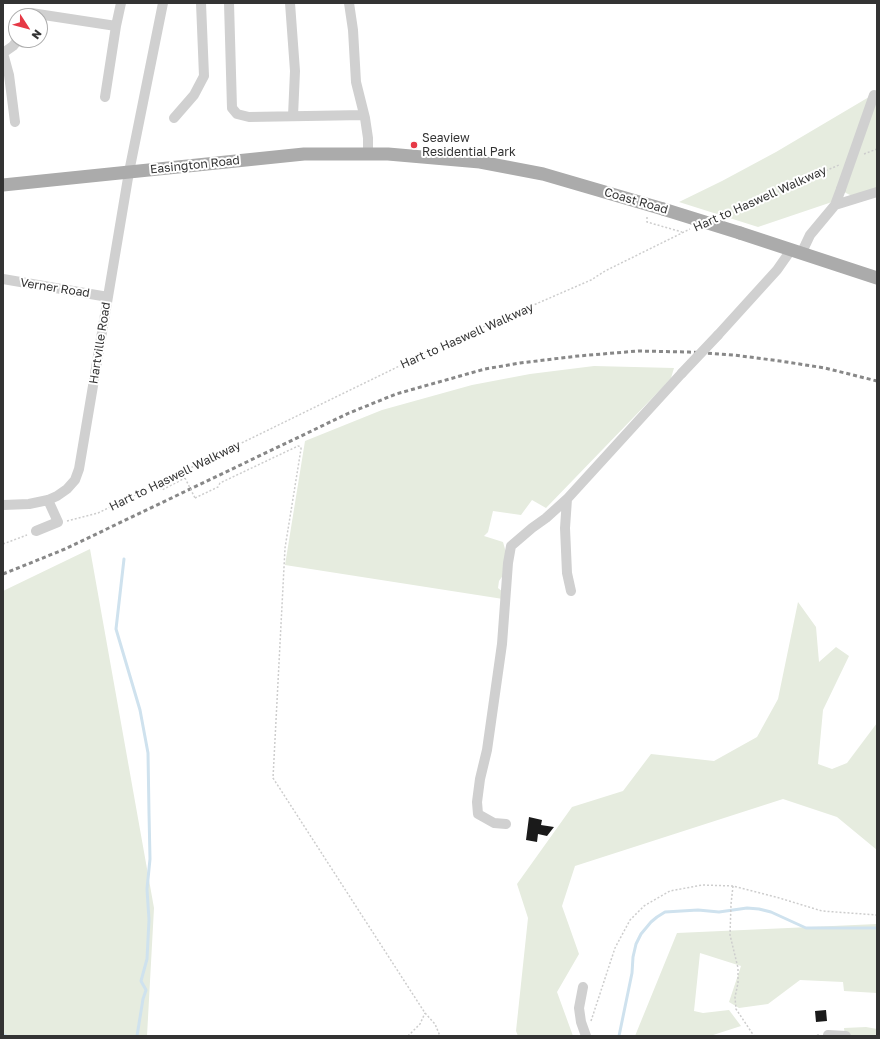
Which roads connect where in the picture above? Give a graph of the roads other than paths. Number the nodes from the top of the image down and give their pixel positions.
1 (121, 3) edge
2 (163, 3) edge
3 (202, 3) edge
4 (229, 3) edge
5 (290, 3) edge
6 (349, 3) edge
7 (48, 13) edge
8 (116, 26) junction
9 (3, 53) edge
10 (876, 93) edge
11 (105, 97) dead end
12 (364, 115) junction
13 (293, 116) junction
14 (174, 118) dead end
15 (15, 122) dead end
16 (368, 154) junction
17 (388, 154) joint
18 (129, 172) junction
19 (3, 185) edge
20 (877, 192) edge
21 (835, 205) junction
22 (796, 252) junction
23 (877, 278) edge
24 (3, 279) edge
25 (108, 297) junction
26 (567, 499) junction
27 (48, 500) junction
28 (3, 505) edge
29 (36, 531) road end
30 (571, 592) dead end
31 (506, 824) dead end
32 (583, 987) dead end
33 (828, 1035) edge
34 (586, 1036) edge
35 (846, 1036) edge

1 - 8 street
2 - 18 street, Hartville Road
3 - 14 street
4 - 13 street
5 - 13 street
6 - 12 street
7 - 8 street
8 - 11 street
9 - 15 street
10 - 21 street, bridge
12 - 13 street
12 - 16 street
16 - 17 main road, Easington Road
16 - 18 main road, Easington Road
17 - 22 main road, Coast Road, bridge
18 - 19 main road, Easington Road
18 - 25 street, Hartville Road
20 - 21 street
21 - 22 street
22 - 23 main road, Coast Road
22 - 26 street, bridge
24 - 25 street, Verner Road
25 - 27 street, Hartville Road
26 - 30 street
26 - 31 street
27 - 28 street, Hartville Road
27 - 29 street
32 - 34 street
33 - 35 street

